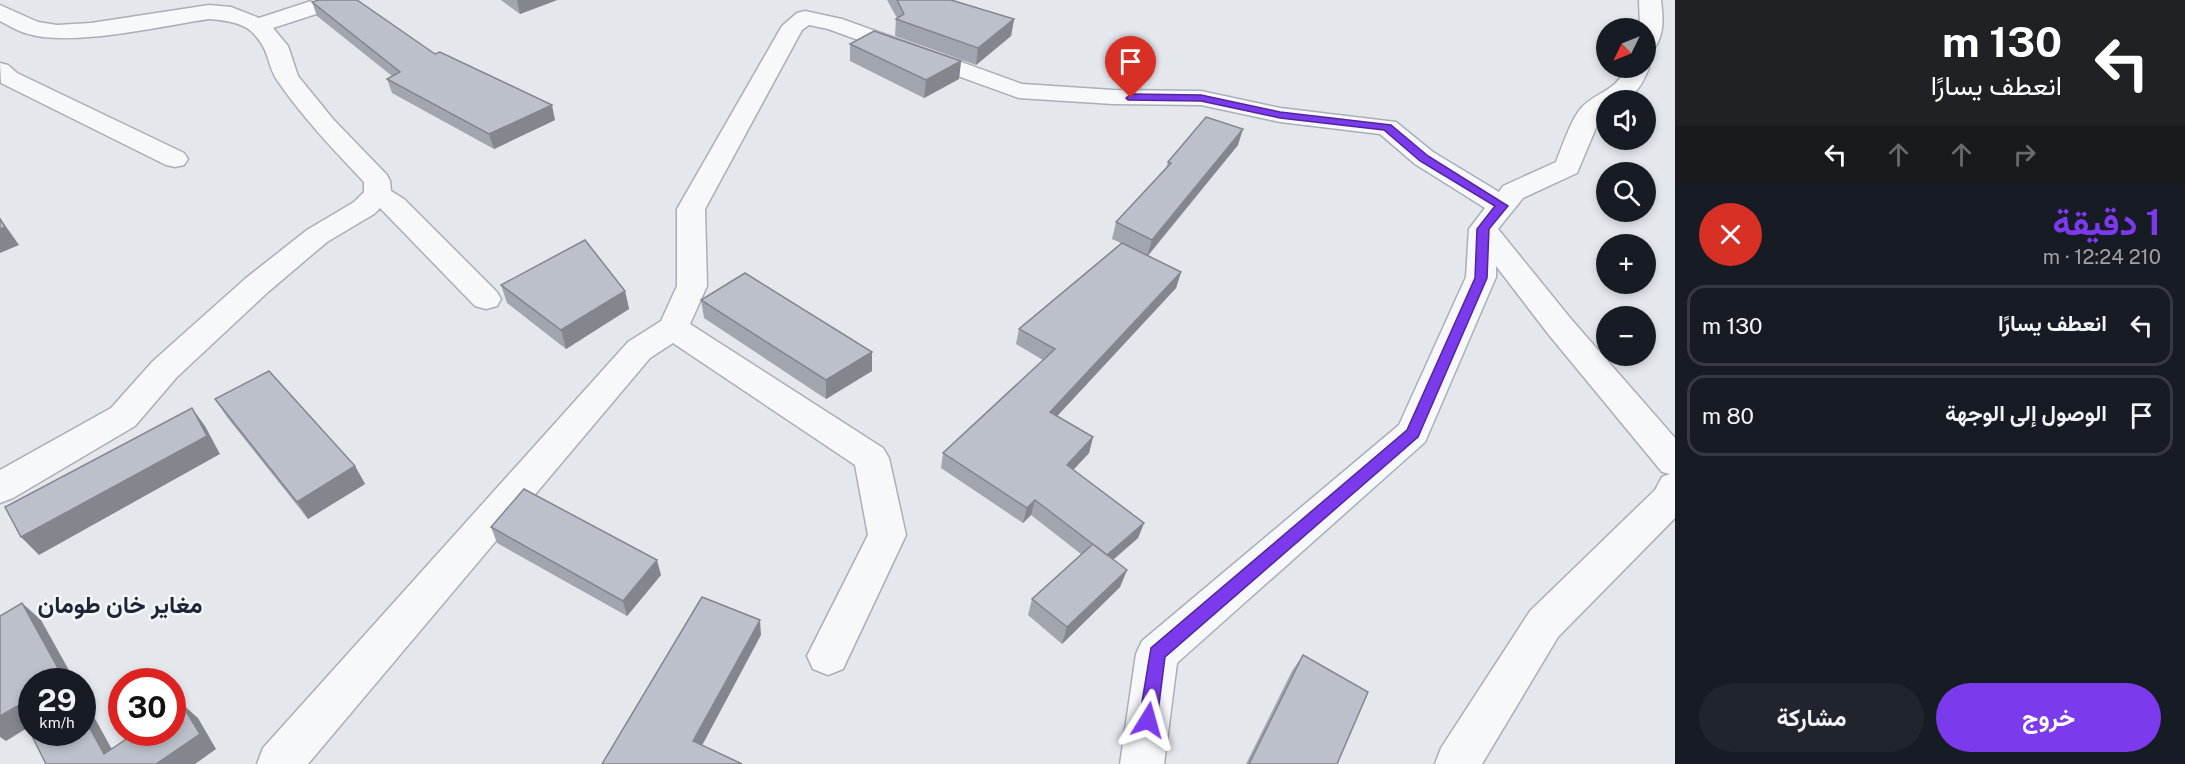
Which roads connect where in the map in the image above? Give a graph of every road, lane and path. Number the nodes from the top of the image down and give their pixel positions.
1 (336, 0) edge
2 (1650, 0) edge
3 (800, 9) edge
4 (0, 12) edge
5 (1652, 18) edge
6 (258, 26) junction
7 (0, 70) edge
8 (1633, 78) edge
9 (1624, 90) edge
10 (1596, 109) edge
11 (175, 159) dead end
12 (378, 194) junction
13 (1493, 217) junction
14 (486, 299) dead end
15 (674, 328) junction
16 (1675, 462) edge
17 (0, 488) edge
18 (1673, 502) edge
19 (828, 656) dead end
20 (279, 764) edge
21 (1142, 764) edge
22 (1457, 764) edge

1 - 6 street
2 - 5 street
3 - 13 street
3 - 15 street
4 - 6 street
6 - 12 street
7 - 11 street
8 - 9 street
10 - 13 street
12 - 14 street
12 - 17 street
13 - 16 street
13 - 21 street
15 - 19 street
15 - 20 street
18 - 22 street

